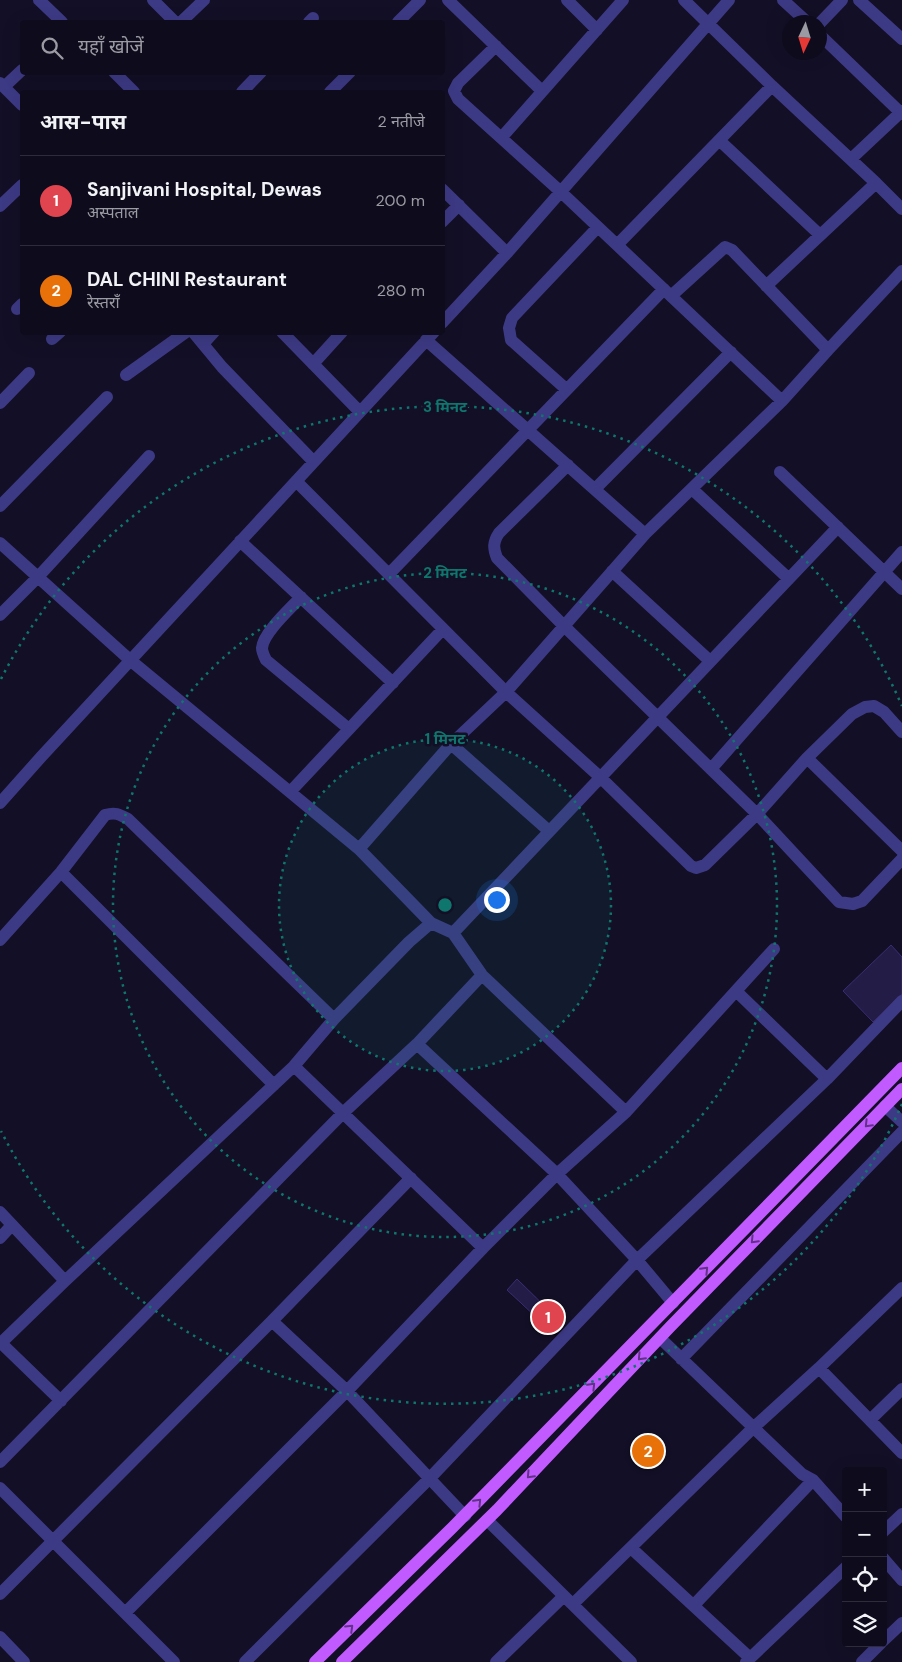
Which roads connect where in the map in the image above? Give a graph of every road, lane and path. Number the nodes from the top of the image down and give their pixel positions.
1 (39, 0) edge
2 (153, 0) edge
3 (204, 0) edge
4 (420, 0) edge
5 (448, 0) edge
6 (567, 0) edge
7 (623, 0) edge
8 (684, 0) edge
9 (729, 0) edge
10 (783, 0) edge
11 (842, 0) edge
12 (859, 0) edge
13 (799, 15) edge
14 (827, 16) edge
15 (60, 20) edge
16 (173, 20) edge
17 (183, 20) edge
18 (400, 20) edge
19 (708, 24) junction
20 (597, 30) junction
21 (902, 39) edge
22 (827, 42) edge
23 (496, 46) junction
24 (20, 72) edge
25 (122, 75) edge
26 (258, 75) edge
27 (347, 75) edge
28 (2, 85) edge
29 (772, 86) junction
30 (133, 90) edge
31 (244, 90) edge
32 (332, 90) edge
33 (542, 91) junction
34 (20, 103) edge
35 (901, 112) edge
36 (502, 137) junction
37 (719, 140) junction
38 (851, 159) junction
39 (876, 183) junction
40 (20, 187) edge
41 (445, 192) edge
42 (562, 192) junction
43 (459, 205) junction
44 (0, 206) edge
45 (902, 209) edge
46 (445, 219) edge
47 (598, 227) junction
48 (820, 235) junction
49 (617, 246) junction
50 (507, 253) junction
51 (902, 270) edge
52 (766, 286) junction
53 (668, 293) junction
54 (445, 320) edge
55 (285, 335) edge
56 (339, 335) edge
57 (195, 336) edge
58 (430, 336) edge
59 (828, 350) junction
60 (730, 352) junction
61 (313, 364) junction
62 (29, 372) dead end
63 (126, 375) dead end
64 (566, 389) junction
65 (106, 397) dead end
66 (782, 401) junction
67 (0, 403) edge
68 (360, 412) junction
69 (528, 429) junction
70 (149, 456) dead end
71 (314, 462) junction
72 (568, 465) junction
73 (780, 472) dead end
74 (296, 481) junction
75 (595, 489) junction
76 (692, 489) junction
77 (0, 506) edge
78 (838, 527) junction
79 (645, 534) junction
80 (240, 541) junction
81 (0, 543) edge
82 (902, 552) edge
83 (612, 571) junction
84 (884, 571) junction
85 (389, 574) junction
86 (38, 577) junction
87 (788, 579) junction
88 (902, 589) edge
89 (301, 597) junction
90 (0, 615) edge
91 (564, 626) junction
92 (443, 629) junction
93 (130, 660) junction
94 (710, 661) junction
95 (393, 683) junction
96 (506, 692) junction
97 (657, 717) junction
98 (349, 729) junction
99 (902, 732) edge
100 (451, 744) junction
101 (807, 758) junction
102 (711, 769) junction
103 (600, 777) junction
104 (290, 792) junction
105 (0, 803) edge
106 (757, 814) junction
107 (550, 830) junction
108 (359, 849) junction
109 (902, 851) edge
110 (902, 859) edge
111 (61, 872) junction
112 (431, 923) junction
113 (453, 933) junction
114 (0, 940) edge
115 (774, 949) dead end
116 (482, 975) junction
117 (736, 991) junction
118 (902, 1001) edge
119 (334, 1018) junction
120 (417, 1044) junction
121 (294, 1066) junction
122 (902, 1068) edge
123 (826, 1079) junction
124 (274, 1085) junction
125 (902, 1089) edge
126 (886, 1106) junction
127 (626, 1112) junction
128 (343, 1113) junction
129 (902, 1122) edge
130 (902, 1132) edge
131 (557, 1174) junction
132 (411, 1178) junction
133 (0, 1212) edge
134 (12, 1225) junction
135 (0, 1238) edge
136 (483, 1248) junction
137 (637, 1260) junction
138 (65, 1281) junction
139 (902, 1288) edge
140 (673, 1303) junction
141 (272, 1321) junction
142 (660, 1338) junction
143 (1, 1343) edge
144 (681, 1359) junction
145 (819, 1368) junction
146 (902, 1389) edge
147 (348, 1391) junction
148 (61, 1401) junction
149 (870, 1420) junction
150 (753, 1428) junction
151 (902, 1452) edge
152 (0, 1462) edge
153 (430, 1478) junction
154 (812, 1480) junction
155 (0, 1488) edge
156 (842, 1513) edge
157 (902, 1514) edge
158 (465, 1516) junction
159 (487, 1520) junction
160 (887, 1528) edge
161 (53, 1540) junction
162 (631, 1548) junction
163 (887, 1563) edge
164 (842, 1571) edge
165 (902, 1580) edge
166 (0, 1594) edge
167 (568, 1600) junction
168 (694, 1605) junction
169 (125, 1613) junction
170 (902, 1623) edge
171 (0, 1637) edge
172 (887, 1637) edge
173 (877, 1647) edge
174 (748, 1660) edge
175 (630, 1661) edge
176 (24, 1662) edge
177 (174, 1662) edge
178 (245, 1662) edge
179 (315, 1662) edge
180 (342, 1662) edge
181 (496, 1662) edge
182 (862, 1662) edge

1 - 15 street
2 - 16 street
3 - 17 street
4 - 18 street
5 - 23 street
6 - 20 street
7 - 20 street
8 - 19 street
9 - 19 street
10 - 13 street
11 - 14 street
12 - 21 street
19 - 29 street
19 - 42 street
20 - 33 street
22 - 35 street
23 - 33 street
23 - 36 street
24 - 28 street
25 - 30 street
26 - 31 street
27 - 32 street
28 - 34 street
29 - 37 street
29 - 38 street
33 - 36 street
35 - 38 street
36 - 42 street
37 - 48 street
37 - 49 street
38 - 39 street
39 - 45 street
39 - 48 street
40 - 44 street
41 - 43 street
42 - 47 street
42 - 50 street
43 - 46 street
43 - 50 street
47 - 49 street
47 - 64 street
48 - 52 street
49 - 53 street
50 - 54 street
51 - 59 street
52 - 53 street
52 - 59 street
53 - 60 street
53 - 64 street
55 - 61 street
56 - 61 street
57 - 63 street
57 - 71 street
58 - 68 street
58 - 69 street
59 - 66 street
60 - 66 street
60 - 75 street
61 - 68 street
62 - 67 street
64 - 69 street
65 - 77 street
66 - 76 street
68 - 71 street
69 - 72 street
69 - 85 street
70 - 86 street
71 - 74 street
72 - 75 street
72 - 91 street
73 - 78 street
74 - 80 street
74 - 85 street
75 - 79 street
76 - 79 street
76 - 87 street
78 - 84 street
78 - 87 street
79 - 83 street
80 - 89 street
80 - 93 street
81 - 86 street
82 - 84 street
83 - 91 street
83 - 94 street
84 - 88 street
84 - 102 street
85 - 92 street
86 - 90 street
86 - 93 street
87 - 94 street
89 - 95 street
89 - 98 street
91 - 96 street
91 - 97 street
92 - 95 street
92 - 96 street
93 - 104 street
93 - 105 street
94 - 97 street
95 - 98 street
96 - 100 street
96 - 103 street
97 - 102 street
97 - 103 street
98 - 104 street
99 - 101 street
100 - 107 street
100 - 108 street
101 - 106 street
101 - 109 street
102 - 106 street
103 - 106 street
103 - 107 street
104 - 108 street
106 - 110 street
107 - 113 street
108 - 112 street
111 - 114 street
111 - 119 street
111 - 124 street
112 - 113 street
112 - 119 street
113 - 116 street
115 - 117 street
116 - 120 street
116 - 127 street
117 - 123 street
117 - 127 street
118 - 123 street
119 - 121 street
120 - 128 street
120 - 131 street
121 - 124 street
121 - 128 street
140 -> 122 main road
123 - 137 street
124 - 138 street
125 - 126 main road
126 - 129 street
126 -> 142 main road
127 - 131 street
128 - 132 street
128 - 148 street
130 - 144 street
131 - 136 street
131 - 137 street
132 - 136 street
132 - 141 street
133 - 134 street
134 - 135 street
134 - 138 street
136 - 147 street
137 - 140 street
137 - 153 street
138 - 143 street
139 - 145 street
158 -> 140 main road
141 - 147 street
141 - 161 street
142 - 144 street
142 -> 159 main road
143 - 148 street
144 - 150 street
145 - 149 street
145 - 150 street
146 - 149 street
147 - 153 street
147 - 169 street
148 - 152 street
149 - 151 street
150 - 154 street
150 - 162 street
153 - 158 street
153 - 178 street
154 - 156 street
154 - 168 street
155 - 161 street
157 - 160 street
179 -> 158 main road
159 - 167 street
159 - 180 main road
161 - 166 street
161 - 169 street
162 - 167 street
162 - 168 street
163 - 165 street
164 - 174 street
167 - 175 street
167 - 181 street
168 - 174 street
169 - 177 street
170 - 172 street
171 - 176 street
173 - 182 street

